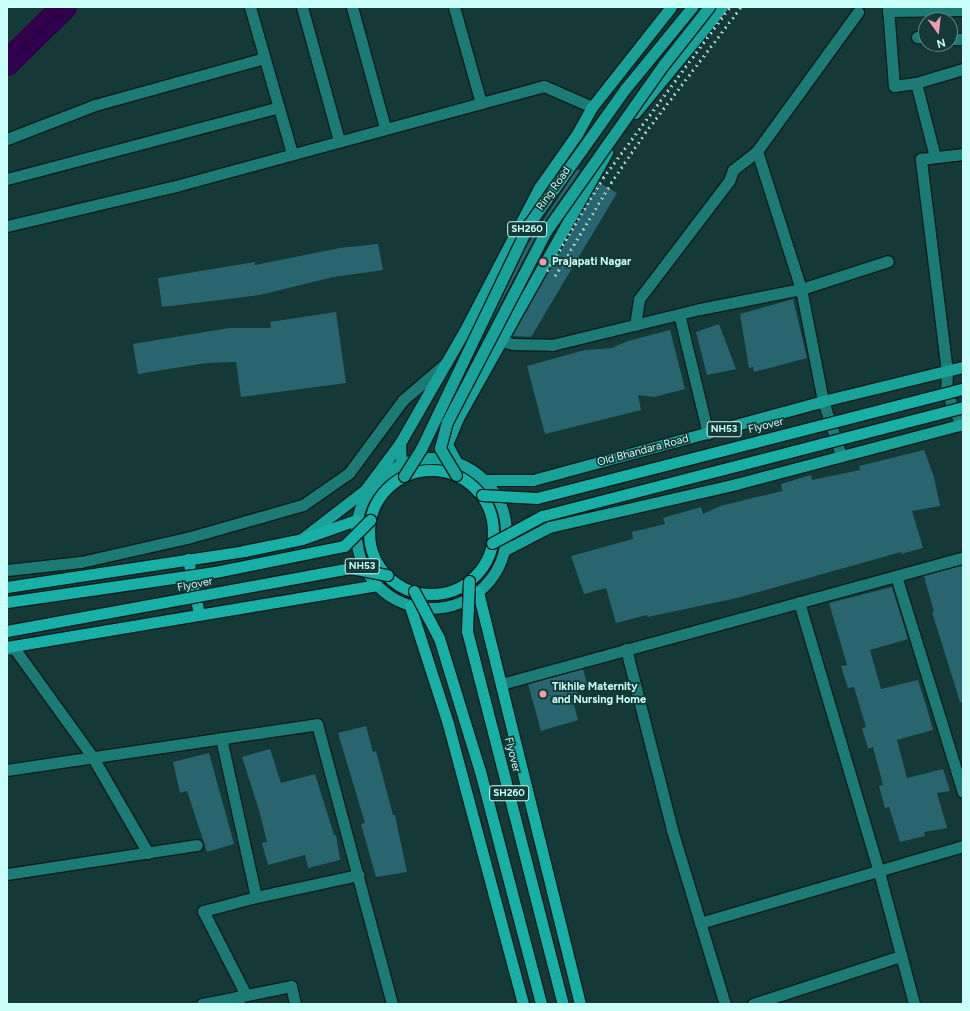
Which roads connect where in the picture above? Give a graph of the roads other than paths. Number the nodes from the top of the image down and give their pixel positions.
1 (250, 7) edge
2 (302, 7) edge
3 (352, 7) edge
4 (454, 7) edge
5 (671, 7) edge
6 (692, 7) edge
7 (709, 7) edge
8 (722, 7) edge
9 (888, 9) edge
10 (963, 10) edge
11 (858, 12) dead end
12 (264, 58) junction
13 (963, 69) edge
14 (916, 83) junction
15 (481, 103) junction
16 (279, 107) junction
17 (592, 107) junction
18 (385, 128) junction
19 (7, 139) edge
20 (339, 140) junction
21 (757, 151) junction
22 (292, 153) junction
23 (963, 154) edge
24 (935, 158) junction
25 (7, 179) edge
26 (7, 226) edge
27 (888, 261) dead end
28 (801, 289) junction
29 (679, 314) junction
30 (635, 324) junction
31 (501, 341) junction
32 (448, 361) junction
33 (963, 367) edge
34 (947, 372) junction
35 (963, 390) edge
36 (823, 401) junction
37 (963, 407) edge
38 (962, 425) edge
39 (708, 434) junction
40 (400, 443) junction
41 (841, 455) junction
42 (457, 463) junction
43 (401, 464) junction
44 (456, 475) junction
45 (404, 476) junction
46 (484, 480) junction
47 (482, 495) junction
48 (356, 520) junction
49 (370, 520) junction
50 (302, 539) junction
51 (492, 543) junction
52 (504, 550) junction
53 (963, 558) edge
54 (188, 559) junction
55 (7, 570) edge
56 (387, 575) junction
57 (896, 576) junction
58 (469, 581) junction
59 (376, 585) junction
60 (7, 587) edge
61 (414, 591) junction
62 (478, 592) junction
63 (7, 602) edge
64 (799, 602) junction
65 (410, 606) junction
66 (199, 614) junction
67 (7, 631) edge
68 (7, 648) edge
69 (626, 649) junction
70 (500, 684) junction
71 (221, 738) junction
72 (92, 756) junction
73 (7, 770) edge
74 (963, 792) edge
75 (197, 845) dead end
76 (963, 846) edge
77 (148, 853) junction
78 (879, 872) junction
79 (7, 874) edge
80 (359, 875) junction
81 (256, 897) junction
82 (700, 923) junction
83 (902, 956) junction
84 (241, 999) edge
85 (202, 1004) edge
86 (295, 1004) edge
87 (392, 1004) edge
88 (524, 1004) edge
89 (541, 1004) edge
90 (562, 1004) edge
91 (580, 1004) edge
92 (725, 1004) edge
93 (752, 1004) edge
94 (914, 1004) edge

1 - 12 street
2 - 20 street
3 - 18 street
4 - 15 street
5 - 17 main road
6 - 45 main road, Ring Road / SH260, bridge
7 - 44 main road, Ring Road / SH260, bridge
8 - 31 main road, SH260
9 - 10 street
9 - 14 street
11 - 21 street
12 - 16 street
12 - 19 street
13 - 14 street
14 - 24 street
15 - 17 street
15 - 18 street
16 - 22 street
16 - 25 street
17 - 32 main road
18 - 20 street
20 - 22 street
21 - 28 street
21 - 30 street
22 - 26 street
23 - 24 street
24 - 34 street
27 - 28 street
28 - 29 street
28 - 36 street
29 - 30 street
29 - 39 street
30 - 31 street
31 - 42 main road, SH260
32 - 40 main road
32 - 55 street
33 - 34 main road, Old Bhandara Road / NH53
34 - 36 main road, Old Bhandara Road / NH53
34 - 38 street
35 - 47 highway, Flyover, bridge
36 - 39 main road, Old Bhandara Road / NH53
36 - 41 street
37 - 51 highway, bridge
38 - 41 main road
39 - 46 main road, Old Bhandara Road / NH53
40 - 43 main road
40 - 50 main road
41 - 52 main road
42 - 43 main road, NH53
42 - 46 main road, NH53
43 - 48 main road, NH53
44 - 45 highway, Flyover / NH53
44 - 47 highway, Flyover / NH53
45 - 49 highway, Flyover / NH53
46 - 52 main road, NH53
47 - 51 highway, Flyover / NH53
48 - 50 highway
48 - 59 main road, NH53
49 - 56 highway, Flyover / NH53
49 - 63 highway, Flyover / NH53, bridge
50 - 54 highway
51 - 58 highway, Flyover / NH53
52 - 62 main road, NH53
53 - 57 street
54 - 60 highway
54 - 66 highway
56 - 61 highway, Flyover / NH53
56 - 67 highway, Flyover / NH53, bridge
57 - 64 street
57 - 74 street
58 - 61 highway, Flyover / NH53
58 - 90 highway, Flyover / SH260, bridge
59 - 65 main road, NH53
59 - 66 highway, NH53
61 - 89 highway, bridge
62 - 65 main road, NH53
62 - 70 highway, SH260
64 - 69 street
64 - 78 street
65 - 88 highway
66 - 68 highway, NH53
68 - 72 street
69 - 70 street
69 - 82 street
70 - 91 highway, SH260
71 - 72 street
71 - 80 street
71 - 81 street
72 - 73 street
72 - 77 street
75 - 77 street
76 - 78 street
77 - 79 street
78 - 82 street
78 - 83 street
80 - 81 street
80 - 87 street
81 - 84 street
82 - 92 street
83 - 93 street
83 - 94 street
84 - 85 street
84 - 86 street

